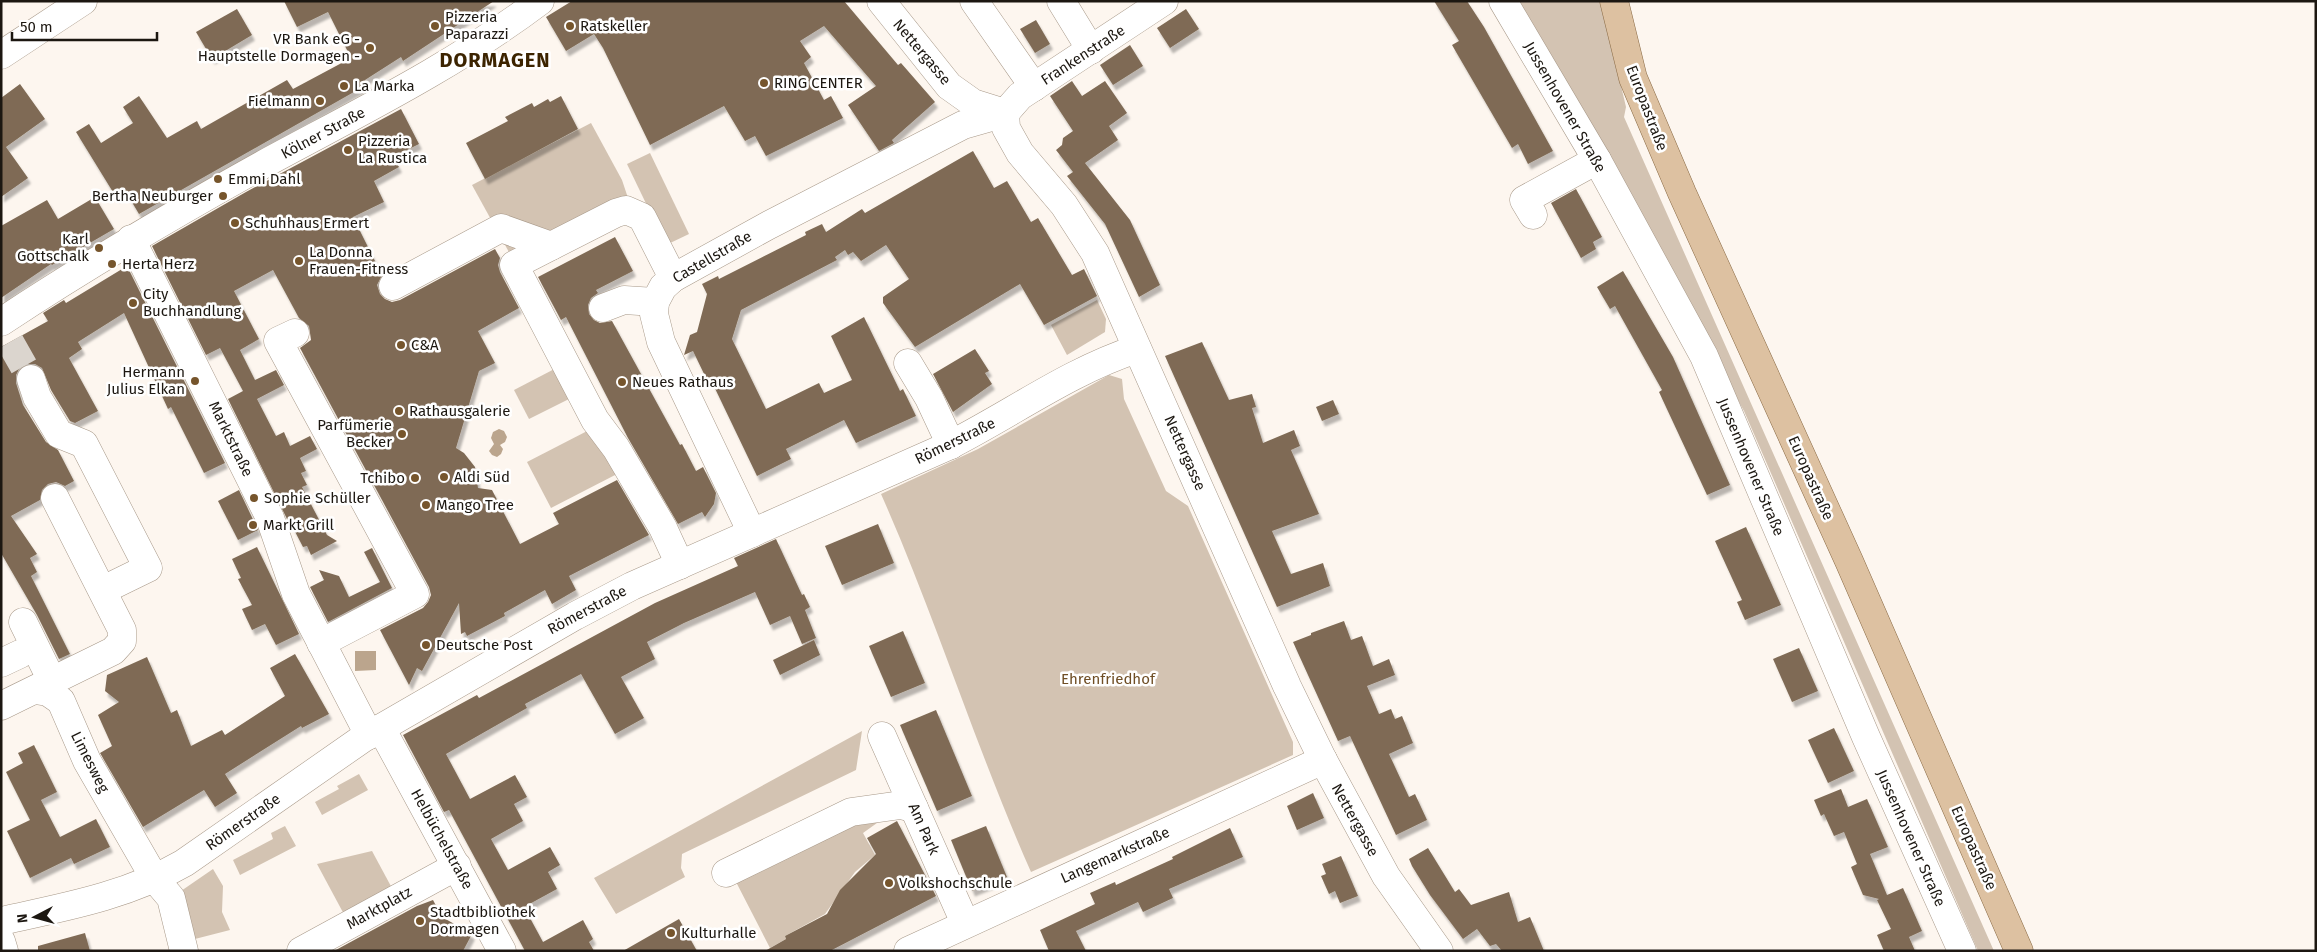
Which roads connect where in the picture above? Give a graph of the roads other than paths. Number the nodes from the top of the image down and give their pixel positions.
1 (83, 1) edge
2 (540, 1) edge
3 (881, 1) edge
4 (974, 1) edge
5 (1061, 1) edge
6 (1503, 1) edge
7 (1614, 1) edge
8 (1160, 2) edge
9 (1091, 50) junction
10 (1, 55) edge
11 (1034, 87) junction
12 (1005, 113) junction
13 (1597, 160) junction
14 (1533, 215) dead end
15 (131, 239) junction
16 (551, 246) junction
17 (673, 278) junction
18 (392, 286) dead end
19 (655, 302) junction
20 (603, 308) dead end
21 (4, 330) edge
22 (294, 333) dead end
23 (1137, 349) junction
24 (908, 363) dead end
25 (30, 379) tunnel mouth
26 (951, 445) junction
27 (55, 498) dead end
28 (752, 533) junction
29 (680, 565) junction
30 (103, 590) junction
31 (23, 622) dead end
32 (321, 643) junction
33 (44, 685) junction
34 (1, 706) edge
35 (375, 731) junction
36 (882, 736) dead end
37 (1323, 760) junction
38 (914, 808) junction
39 (457, 866) junction
40 (726, 873) dead end
41 (156, 879) junction
42 (1, 921) edge
43 (966, 923) junction
44 (1, 941) edge
45 (4, 951) edge
46 (184, 951) edge
47 (301, 951) edge
48 (502, 951) edge
49 (908, 951) edge
50 (1439, 951) edge
51 (1962, 951) edge
52 (2019, 951) edge

1 - 10 street
2 - 15 street, Kölner Straße
3 - 12 street, Nettergasse
4 - 11 street
5 - 9 street
6 - 13 street, Jussenhovener Straße
7 - 52 main road, Europastraße
8 - 9 street, Frankenstraße
9 - 11 street, Frankenstraße
11 - 12 street, Frankenstraße
12 - 17 street, Castellstraße
12 - 23 street, Nettergasse
13 - 14 street
13 - 51 street, Jussenhovener Straße
15 - 21 street, Kölner Straße
15 - 32 street, Marktstraße
16 - 17 street
16 - 18 street
16 - 29 street
17 - 19 street, Castellstraße
19 - 20 street
19 - 28 street
22 - 32 street
23 - 26 street, Römerstraße
23 - 37 street, Nettergasse
24 - 26 street
25 - 30 street
26 - 28 street, Römerstraße
27 - 30 street
28 - 29 street, Römerstraße
29 - 35 street, Römerstraße
30 - 33 street
31 - 33 street
32 - 35 street, Marktstraße
33 - 34 street
33 - 41 street, Limesweg
35 - 39 street, Helbüchelstraße
35 - 41 street, Römerstraße
36 - 38 street, Am Park
37 - 43 street, Langemarkstraße
37 - 50 street, Nettergasse
38 - 40 street
38 - 43 street, Am Park
39 - 47 street, Marktplatz
39 - 48 street, Helbüchelstraße
41 - 42 street, Römerstraße
41 - 46 street
43 - 49 street, Langemarkstraße
44 - 45 street

